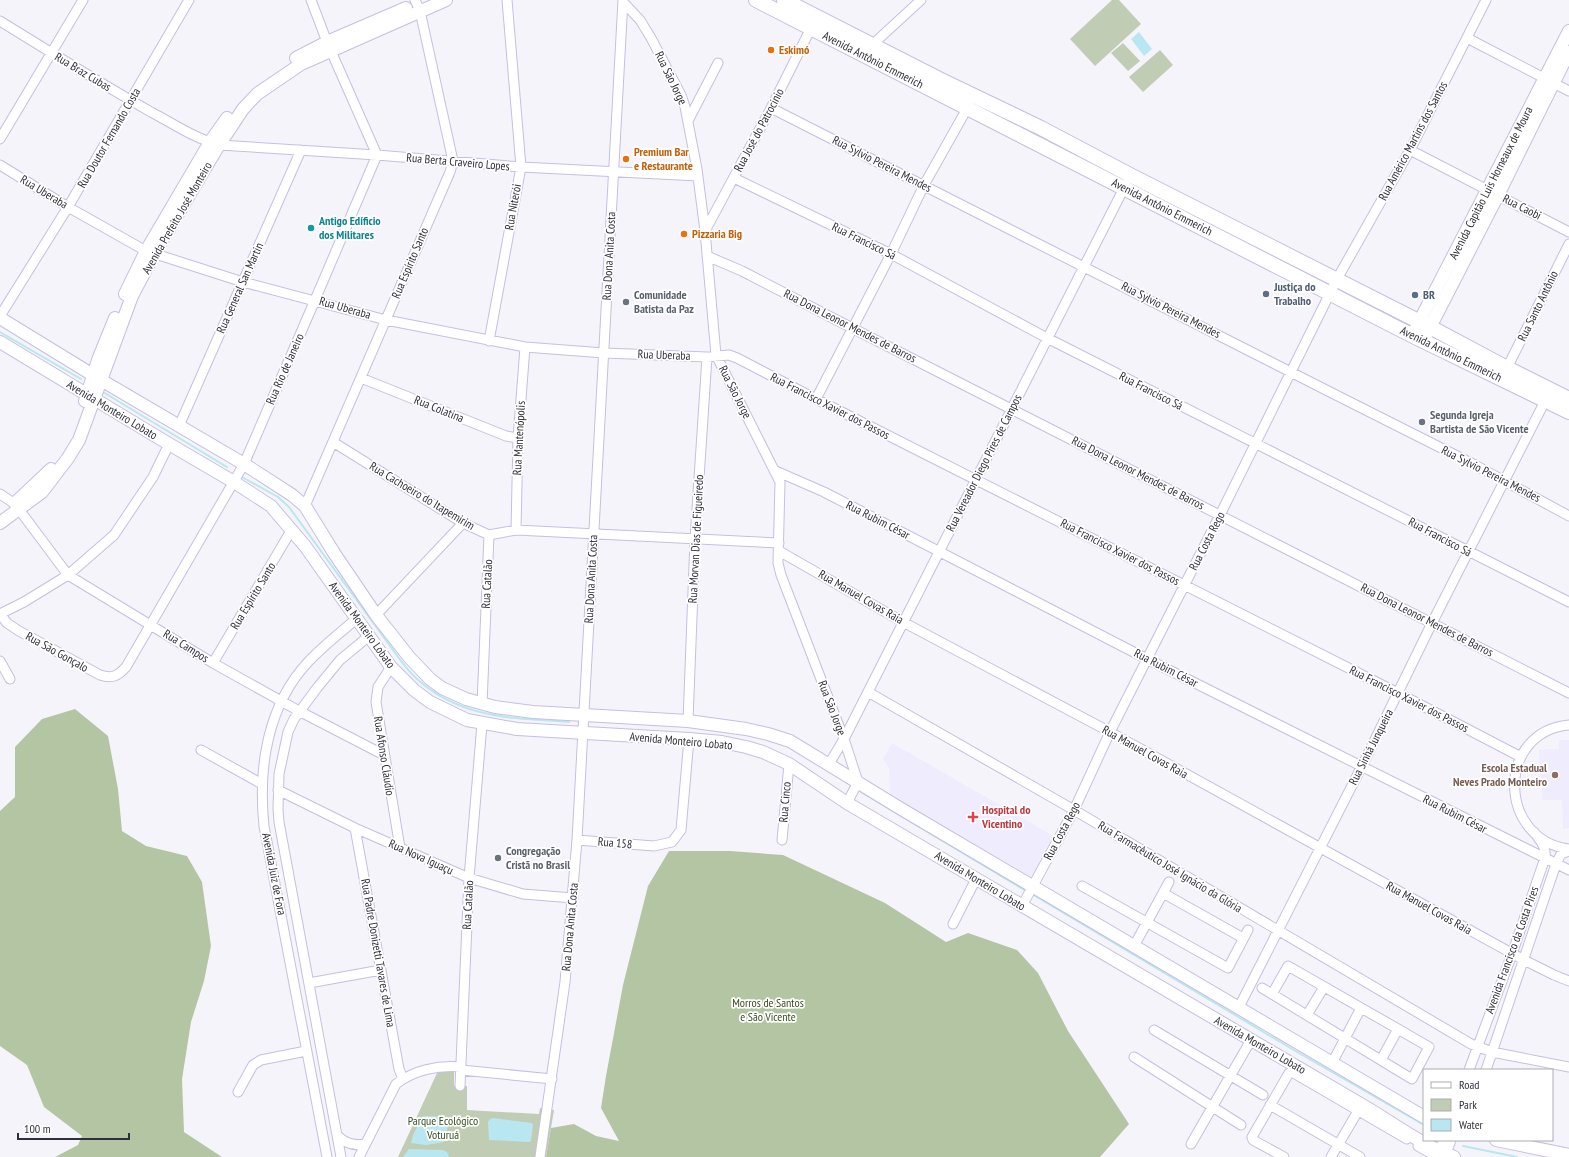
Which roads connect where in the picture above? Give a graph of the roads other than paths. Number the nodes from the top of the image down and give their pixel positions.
1 (83, 0) edge
2 (189, 0) edge
3 (311, 0) edge
4 (446, 0) edge
5 (507, 0) edge
6 (756, 0) edge
7 (784, 0) edge
8 (920, 0) edge
9 (1486, 0) edge
10 (623, 1) edge
11 (419, 4) edge
12 (0, 21) edge
13 (811, 28) junction
14 (1569, 31) edge
15 (1467, 38) junction
16 (872, 45) junction
17 (330, 46) junction
18 (1569, 52) edge
19 (51, 53) junction
20 (718, 63) dead end
21 (1549, 81) junction
22 (1569, 91) edge
23 (131, 101) junction
24 (972, 102) junction
25 (771, 108) junction
26 (688, 121) junction
27 (1040, 128) junction
28 (0, 139) edge
29 (1034, 141) junction
30 (214, 144) junction
31 (301, 150) junction
32 (1410, 150) junction
33 (377, 155) junction
34 (453, 161) junction
35 (0, 165) edge
36 (521, 167) junction
37 (614, 172) junction
38 (1130, 175) junction
39 (698, 176) junction
40 (734, 178) junction
41 (924, 185) junction
42 (1124, 188) junction
43 (1493, 193) junction
44 (68, 207) junction
45 (705, 231) junction
46 (1569, 232) edge
47 (1569, 244) edge
48 (150, 252) junction
49 (891, 254) junction
50 (707, 256) junction
51 (1084, 266) junction
52 (1336, 279) junction
53 (243, 282) junction
54 (1330, 293) junction
55 (316, 300) junction
56 (0, 317) edge
57 (386, 320) junction
58 (1425, 324) junction
59 (852, 328) junction
60 (1047, 338) junction
61 (1418, 338) junction
62 (489, 341) junction
63 (0, 342) edge
64 (525, 347) junction
65 (604, 353) junction
66 (716, 355) junction
67 (706, 357) junction
68 (1507, 368) junction
69 (1292, 372) junction
70 (361, 378) junction
71 (94, 387) junction
72 (816, 399) junction
73 (1569, 399) edge
74 (1545, 401) junction
75 (1011, 409) junction
76 (1569, 412) edge
77 (179, 426) junction
78 (518, 438) junction
79 (333, 442) junction
80 (1255, 443) junction
81 (169, 444) junction
82 (243, 466) junction
83 (776, 471) junction
84 (976, 479) junction
85 (235, 480) junction
86 (1505, 480) junction
87 (0, 494) edge
88 (305, 506) junction
89 (17, 507) junction
90 (0, 514) edge
91 (1220, 515) junction
92 (1569, 516) edge
93 (0, 523) edge
94 (463, 523) junction
95 (292, 530) junction
96 (516, 530) junction
97 (594, 534) junction
98 (489, 535) junction
99 (695, 539) junction
100 (779, 547) junction
101 (939, 552) junction
102 (1468, 552) junction
103 (68, 575) junction
104 (1184, 585) junction
105 (1569, 602) edge
106 (0, 614) edge
107 (376, 615) junction
108 (356, 619) junction
109 (904, 622) junction
110 (1432, 623) junction
111 (150, 624) junction
112 (369, 636) junction
113 (1147, 659) junction
114 (0, 661) edge
115 (213, 663) junction
116 (391, 667) junction
117 (120, 674) joint
118 (10, 679) dead end
119 (868, 692) junction
120 (1398, 693) junction
121 (1569, 693) edge
122 (282, 701) junction
123 (482, 704) junction
124 (299, 711) junction
125 (583, 716) junction
126 (688, 721) junction
127 (482, 724) junction
128 (1569, 725) edge
129 (583, 732) junction
130 (1110, 732) junction
131 (689, 739) junction
132 (844, 739) junction
133 (201, 750) dead end
134 (384, 755) junction
135 (1521, 757) junction
136 (788, 764) junction
137 (829, 764) junction
138 (1362, 766) junction
139 (857, 783) junction
140 (262, 784) junction
141 (278, 790) junction
142 (848, 802) junction
143 (1074, 810) junction
144 (355, 828) junction
145 (1534, 832) junction
146 (577, 840) junction
147 (782, 840) dead end
148 (400, 848) junction
149 (1319, 848) junction
150 (1569, 850) edge
151 (1544, 858) junction
152 (1556, 864) junction
153 (1569, 870) edge
154 (468, 878) junction
155 (976, 879) junction
156 (1169, 882) dead end
157 (1082, 886) dead end
158 (1031, 889) junction
159 (1163, 893) junction
160 (573, 898) junction
161 (1023, 904) junction
162 (1147, 922) junction
163 (953, 924) dead end
164 (1277, 931) junction
165 (1134, 946) junction
166 (1512, 954) junction
167 (1524, 960) junction
168 (381, 970) junction
169 (1569, 981) edge
170 (309, 983) junction
171 (1324, 987) junction
172 (1262, 988) dead end
173 (1272, 994) junction
174 (1239, 1007) junction
175 (1361, 1008) junction
176 (1307, 1015) junction
177 (1398, 1029) junction
178 (1154, 1030) dead end
179 (1345, 1038) junction
180 (1251, 1040) junction
181 (1474, 1045) junction
182 (306, 1051) junction
183 (1492, 1052) junction
184 (1134, 1057) dead end
185 (1381, 1060) junction
186 (1332, 1063) junction
187 (1569, 1067) edge
188 (461, 1068) junction
189 (1469, 1069) edge
190 (1486, 1069) edge
191 (1230, 1075) junction
192 (403, 1078) junction
193 (552, 1079) junction
194 (460, 1086) dead end
195 (238, 1092) dead end
196 (1263, 1095) dead end
197 (1213, 1106) junction
198 (1270, 1106) junction
199 (1418, 1108) edge
200 (1358, 1111) junction
201 (1241, 1125) dead end
202 (338, 1135) junction
203 (1450, 1141) edge
204 (1501, 1141) edge
205 (366, 1144) junction
206 (1191, 1144) dead end
207 (1338, 1145) junction
208 (1443, 1153) edge
209 (1569, 1156) edge
210 (327, 1157) edge
211 (341, 1157) edge
212 (359, 1157) edge
213 (540, 1157) edge
214 (1284, 1157) edge
215 (1331, 1157) edge
216 (1360, 1157) edge

1 - 19 street
2 - 23 street, Rua Doutor Fernando Costa
3 - 17 street
4 - 11 street, Avenida Prefeito José Monteiro
5 - 36 street, Rua Niterói
6 - 13 main road, Avenida Antônio Emmerich
7 - 16 main road, Avenida Antônio Emmerich
8 - 16 street
9 - 15 street, Rua Américo Martins dos Santos
10 - 26 street, Rua São Jorge
10 - 37 street, Rua Dona Anita Costa
11 - 17 street, Avenida Prefeito José Monteiro
11 - 34 street
12 - 19 street, Rua Braz Cubas
13 - 24 main road, Avenida Antônio Emmerich
13 - 25 street, Rua José do Patrocinio
14 - 21 street, Avenida Capitão Luis Horneaux de Moura
15 - 21 street
15 - 32 street, Rua Américo Martins dos Santos
16 - 24 main road, Avenida Antônio Emmerich
17 - 30 street, Avenida Prefeito José Monteiro
17 - 33 street
18 - 21 street, Avenida Capitão Luis Horneaux de Moura
19 - 23 street, Rua Braz Cubas
19 - 28 street
20 - 26 street
21 - 22 street
21 - 43 street, Avenida Capitão Luis Horneaux de Moura
23 - 30 street, Rua Braz Cubas
23 - 44 street, Rua Doutor Fernando Costa
24 - 27 main road, Avenida Antônio Emmerich
24 - 29 main road, Avenida Antônio Emmerich
24 - 41 street
25 - 40 street, Rua José do Patrocinio
25 - 41 street, Rua Sylvio Pereira Mendes
26 - 39 street, Rua São Jorge
27 - 29 main road
27 - 38 main road, Avenida Antônio Emmerich
29 - 42 main road, Avenida Antônio Emmerich
30 - 31 street, Rua Berta Craveiro Lopes
30 - 48 street, Avenida Prefeito José Monteiro
31 - 33 street, Rua Berta Craveiro Lopes
31 - 53 street, Rua General San Martin
32 - 43 street, Rua Caobi
32 - 52 street, Rua Américo Martins dos Santos
33 - 34 street, Rua Berta Craveiro Lopes
33 - 55 street, Rua Rio de Janeiro
34 - 36 street, Rua Berta Craveiro Lopes
34 - 57 street, Rua Espírito Santo
35 - 44 street, Rua Uberaba
36 - 37 street, Rua Berta Craveiro Lopes
36 - 62 street, Rua Niterói
37 - 39 street, Rua Berta Craveiro Lopes
37 - 65 street, Rua Dona Anita Costa
38 - 42 street, Rua Vereador Diego Pires de Campos
38 - 52 main road, Avenida Antônio Emmerich
39 - 45 street, Rua São Jorge
40 - 45 street, Rua José do Patrocinio
40 - 49 street, Rua Francisco Sá
41 - 49 street
41 - 51 street, Rua Sylvio Pereira Mendes
42 - 51 street, Rua Vereador Diego Pires de Campos
42 - 54 main road, Avenida Antônio Emmerich
43 - 46 street, Rua Caobi
43 - 58 street, Avenida Capitão Luis Horneaux de Moura
44 - 48 street, Rua Uberaba
44 - 56 street, Rua Doutor Fernando Costa
45 - 50 street, Rua São Jorge
47 - 68 street, Rua Santo Antônio
48 - 53 street, Rua Uberaba
48 - 71 street, Avenida Prefeito José Monteiro
49 - 59 street
49 - 60 street, Rua Francisco Sá
50 - 59 street, Rua Dona Leonor Mendes de Barros
50 - 66 street, Rua São Jorge
51 - 60 street, Rua Vereador Diego Pires de Campos
51 - 69 street, Rua Sylvio Pereira Mendes
52 - 54 street, Rua Costa Rego
52 - 58 main road, Avenida Antônio Emmerich
53 - 55 street, Rua Uberaba
53 - 77 street, Rua General San Martin
54 - 61 main road, Avenida Antônio Emmerich
54 - 69 street, Rua Costa Rego
55 - 57 street, Rua Uberaba
55 - 82 street, Rua Rio de Janeiro
56 - 71 street, Avenida Monteiro Lobato
57 - 62 street, Rua Uberaba
57 - 70 street, Rua Espírito Santo
58 - 61 street, Avenida Capitão Luis Horneaux de Moura
58 - 68 main road, Avenida Antônio Emmerich
59 - 72 street
59 - 75 street, Rua Dona Leonor Mendes de Barros
60 - 75 street, Rua Vereador Diego Pires de Campos
60 - 80 street, Rua Francisco Sá
61 - 74 main road, Avenida Antônio Emmerich
62 - 64 street, Rua Uberaba
63 - 71 street, Avenida Monteiro Lobato
64 - 65 street, Rua Uberaba
64 - 78 street, Rua Mantenópolis
65 - 67 street, Rua Uberaba
65 - 97 street, Rua Dona Anita Costa
66 - 67 street, Rua Uberaba
66 - 72 street, Rua Francisco Xavier dos Passos
66 - 83 street, Rua São Jorge
67 - 99 street, Rua Morvan Dias de Figueiredo
68 - 73 main road, Avenida Antônio Emmerich
69 - 80 street, Rua Costa Rego
69 - 86 street, Rua Sylvio Pereira Mendes
70 - 78 street, Rua Colatina
70 - 79 street, Rua Espírito Santo
71 - 77 street, Avenida Monteiro Lobato
71 - 81 street, Avenida Monteiro Lobato
71 - 89 street, Avenida Prefeito José Monteiro
72 - 84 street, Rua Francisco Xavier dos Passos
74 - 76 main road, Avenida Antônio Emmerich
74 - 86 street, Rua Sinhá Junqueira
75 - 84 street, Rua Vereador Diego Pires de Campos
75 - 91 street, Rua Dona Leonor Mendes de Barros
77 - 82 street, Avenida Monteiro Lobato
78 - 96 street, Rua Mantenópolis
79 - 88 street, Rua Espírito Santo
79 - 94 street, Rua Cachoeiro do Itapemirim
80 - 91 street, Rua Costa Rego
80 - 102 street, Rua Francisco Sá
81 - 85 street, Avenida Monteiro Lobato
81 - 103 street
82 - 85 street, Rua Rio de Janeiro
82 - 88 street, Avenida Monteiro Lobato
83 - 100 street, Rua São Jorge
83 - 101 street, Rua Rubim César
84 - 101 street, Rua Vereador Diego Pires de Campos
84 - 104 street, Rua Francisco Xavier dos Passos
85 - 95 street, Avenida Monteiro Lobato
85 - 111 street, Rua Rio de Janeiro
86 - 92 street, Rua Sylvio Pereira Mendes
86 - 102 street, Rua Sinhá Junqueira
87 - 89 street, Rua Campos
88 - 107 street, Avenida Monteiro Lobato
89 - 90 street, Avenida Prefeito José Monteiro
89 - 93 street, Avenida Prefeito José Monteiro
89 - 103 street, Rua Campos
91 - 104 street, Rua Costa Rego
91 - 110 street, Rua Dona Leonor Mendes de Barros
94 - 98 street, Rua Cachoeiro do Itapemirim
94 - 107 street
95 - 108 street, Avenida Monteiro Lobato
95 - 115 street, Rua Espírito Santo
96 - 97 street
96 - 98 street
97 - 99 street
97 - 125 street, Rua Dona Anita Costa
98 - 123 street, Rua Catalão
99 - 100 street
99 - 126 street, Rua Morvan Dias de Figueiredo
100 - 109 street, Rua Manuel Covas Raia
100 - 132 street, Rua São Jorge
101 - 109 street, Rua Vereador Diego Pires de Campos
101 - 113 street, Rua Rubim César
102 - 105 street, Rua Francisco Sá
102 - 110 street, Rua Sinhá Junqueira
103 - 106 street
103 - 111 street, Rua Campos
104 - 113 street, Rua Costa Rego
104 - 120 street, Rua Francisco Xavier dos Passos
106 - 117 street, Rua São Gonçalo
107 - 123 street, Avenida Monteiro Lobato
108 - 112 street, Avenida Monteiro Lobato
108 - 122 street, Avenida Juiz de Fora
109 - 119 street, Rua Vereador Diego Pires de Campos
109 - 130 street, Rua Manuel Covas Raia
110 - 120 street, Rua Sinhá Junqueira
110 - 121 street, Rua Dona Leonor Mendes de Barros
111 - 115 street, Rua Campos
111 - 117 street, Rua Rio de Janeiro
112 - 116 street, Avenida Monteiro Lobato
112 - 124 street, Avenida Juiz de Fora
113 - 130 street, Rua Costa Rego
113 - 138 street, Rua Rubim César
114 - 118 street
115 - 122 street, Rua Campos
116 - 127 street, Avenida Monteiro Lobato
116 - 134 street, Rua Afonso Cláudio
119 - 132 street, Rua Vereador Diego Pires de Campos
119 - 143 street, Rua Farmacêutico José Ignácio da Glória
120 - 135 street, Rua Francisco Xavier dos Passos
120 - 138 street, Rua Sinhá Junqueira
122 - 124 street, Rua Campos
122 - 140 street, Avenida Juiz de Fora
123 - 125 street, Avenida Monteiro Lobato
124 - 134 street, Rua Campos
124 - 141 street, Avenida Juiz de Fora
125 - 126 street, Avenida Monteiro Lobato
125 - 129 street, Rua Dona Anita Costa
126 - 137 street, Avenida Monteiro Lobato
127 - 129 street, Avenida Monteiro Lobato
127 - 154 street, Rua Catalão
128 - 135 street
129 - 131 street, Avenida Monteiro Lobato
129 - 146 street, Rua Dona Anita Costa
130 - 143 street, Rua Costa Rego
130 - 149 street, Rua Manuel Covas Raia
131 - 136 street, Avenida Monteiro Lobato
131 - 146 street, Rua 158
132 - 137 street, Rua Vereador Diego Pires de Campos
132 - 139 street, Rua São Jorge
133 - 140 street
134 - 148 street, Rua Afonso Cláudio
135 - 145 street
136 - 142 street, Avenida Monteiro Lobato
136 - 147 street, Rua Cinco
137 - 139 street, Avenida Monteiro Lobato
138 - 149 street, Rua Sinhá Junqueira
138 - 151 street, Rua Rubim César
139 - 142 street
139 - 158 street, Avenida Monteiro Lobato
140 - 182 street, Avenida Juiz de Fora
141 - 144 street, Rua Nova Iguaçu
141 - 170 street, Avenida Juiz de Fora
142 - 155 street, Avenida Monteiro Lobato
143 - 158 street, Rua Costa Rego
143 - 164 street, Rua Farmacêutico José Ignácio da Glória
144 - 148 street, Rua Nova Iguaçu
144 - 168 street, Rua Padre Donizetti Tavares de Lima
145 - 150 street
145 - 151 street
146 - 160 street, Rua Dona Anita Costa
148 - 154 street, Rua Nova Iguaçu
149 - 164 street, Rua Sinhá Junqueira
149 - 166 street, Rua Manuel Covas Raia
150 - 152 street, Avenida Francisco da Costa Pires
151 - 152 street, Rua Rubim César
151 - 166 street, Avenida Francisco da Costa Pires
152 - 153 street, Rua Rubim César
152 - 167 street, Avenida Francisco da Costa Pires
154 - 160 street, Rua Nova Iguaçu
154 - 188 street, Rua Catalão
155 - 161 street, Avenida Monteiro Lobato
155 - 163 street
156 - 159 street
157 - 162 street
158 - 161 street, Rua Costa Rego
158 - 165 street, Avenida Monteiro Lobato
159 - 162 street
159 - 162 street
160 - 193 street, Rua Dona Anita Costa
161 - 180 street, Avenida Monteiro Lobato
162 - 165 street
164 - 174 street, Rua Sinhá Junqueira
164 - 181 street, Rua Farmacêutico José Ignácio da Glória
165 - 174 street, Avenida Monteiro Lobato
166 - 167 street, Rua Manuel Covas Raia
166 - 181 street, Avenida Francisco da Costa Pires
167 - 169 street, Rua Manuel Covas Raia
167 - 183 street, Avenida Francisco da Costa Pires
168 - 170 street
168 - 192 street, Rua Padre Donizetti Tavares de Lima
170 - 202 street, Avenida Juiz de Fora
171 - 173 street
171 - 175 street
171 - 176 street
172 - 173 street
173 - 176 street
174 - 186 street, Avenida Monteiro Lobato
175 - 177 street
175 - 179 street
176 - 179 street
177 - 185 street
177 - 185 street
178 - 191 street
179 - 185 street
179 - 186 street
180 - 191 street
180 - 208 street, Avenida Monteiro Lobato
181 - 183 street, Rua Farmacêutico José Ignácio da Glória
181 - 189 street, Avenida Francisco da Costa Pires
182 - 195 street
182 - 210 street, Avenida Juiz de Fora
183 - 187 street, Rua Farmacêutico José Ignácio da Glória
183 - 190 street, Avenida Francisco da Costa Pires
184 - 197 street
186 - 199 street, Avenida Monteiro Lobato
188 - 192 street
188 - 193 street
188 - 194 street, Rua Catalão
191 - 196 street
191 - 197 street
192 - 205 street
193 - 213 street, Rua Dona Anita Costa
197 - 201 street
197 - 206 street
198 - 200 street
198 - 207 street
198 - 214 street
200 - 207 street
200 - 208 street
202 - 205 street
202 - 211 street, Avenida Juiz de Fora
203 - 208 street
204 - 209 street
205 - 212 street
207 - 215 street
207 - 216 street

